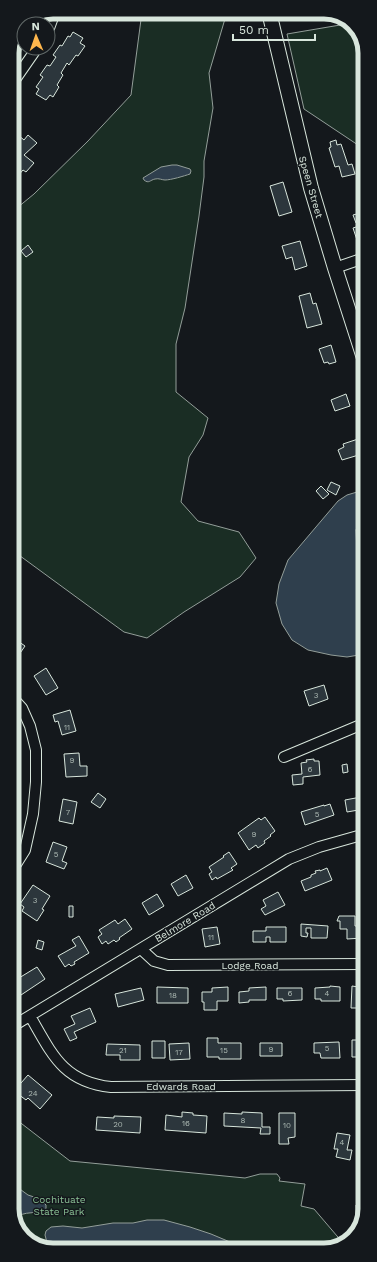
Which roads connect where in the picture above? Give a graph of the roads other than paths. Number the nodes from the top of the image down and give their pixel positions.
1 (271, 19) edge
2 (31, 56) edge
3 (19, 74) edge
4 (358, 260) edge
5 (335, 268) junction
6 (358, 339) edge
7 (19, 705) edge
8 (358, 726) edge
9 (284, 757) dead end
10 (358, 836) edge
11 (19, 859) edge
12 (141, 949) junction
13 (358, 964) edge
14 (30, 1016) junction
15 (19, 1022) edge
16 (358, 1085) edge

1 - 5 street, Speen Street
2 - 3 street
4 - 5 street
5 - 6 street, Speen Street
7 - 11 street
8 - 9 street
10 - 12 street, Belmore Road
12 - 13 street, Lodge Road
12 - 14 street, Belmore Road
14 - 15 street, Belmore Road
14 - 16 street, Edwards Road

